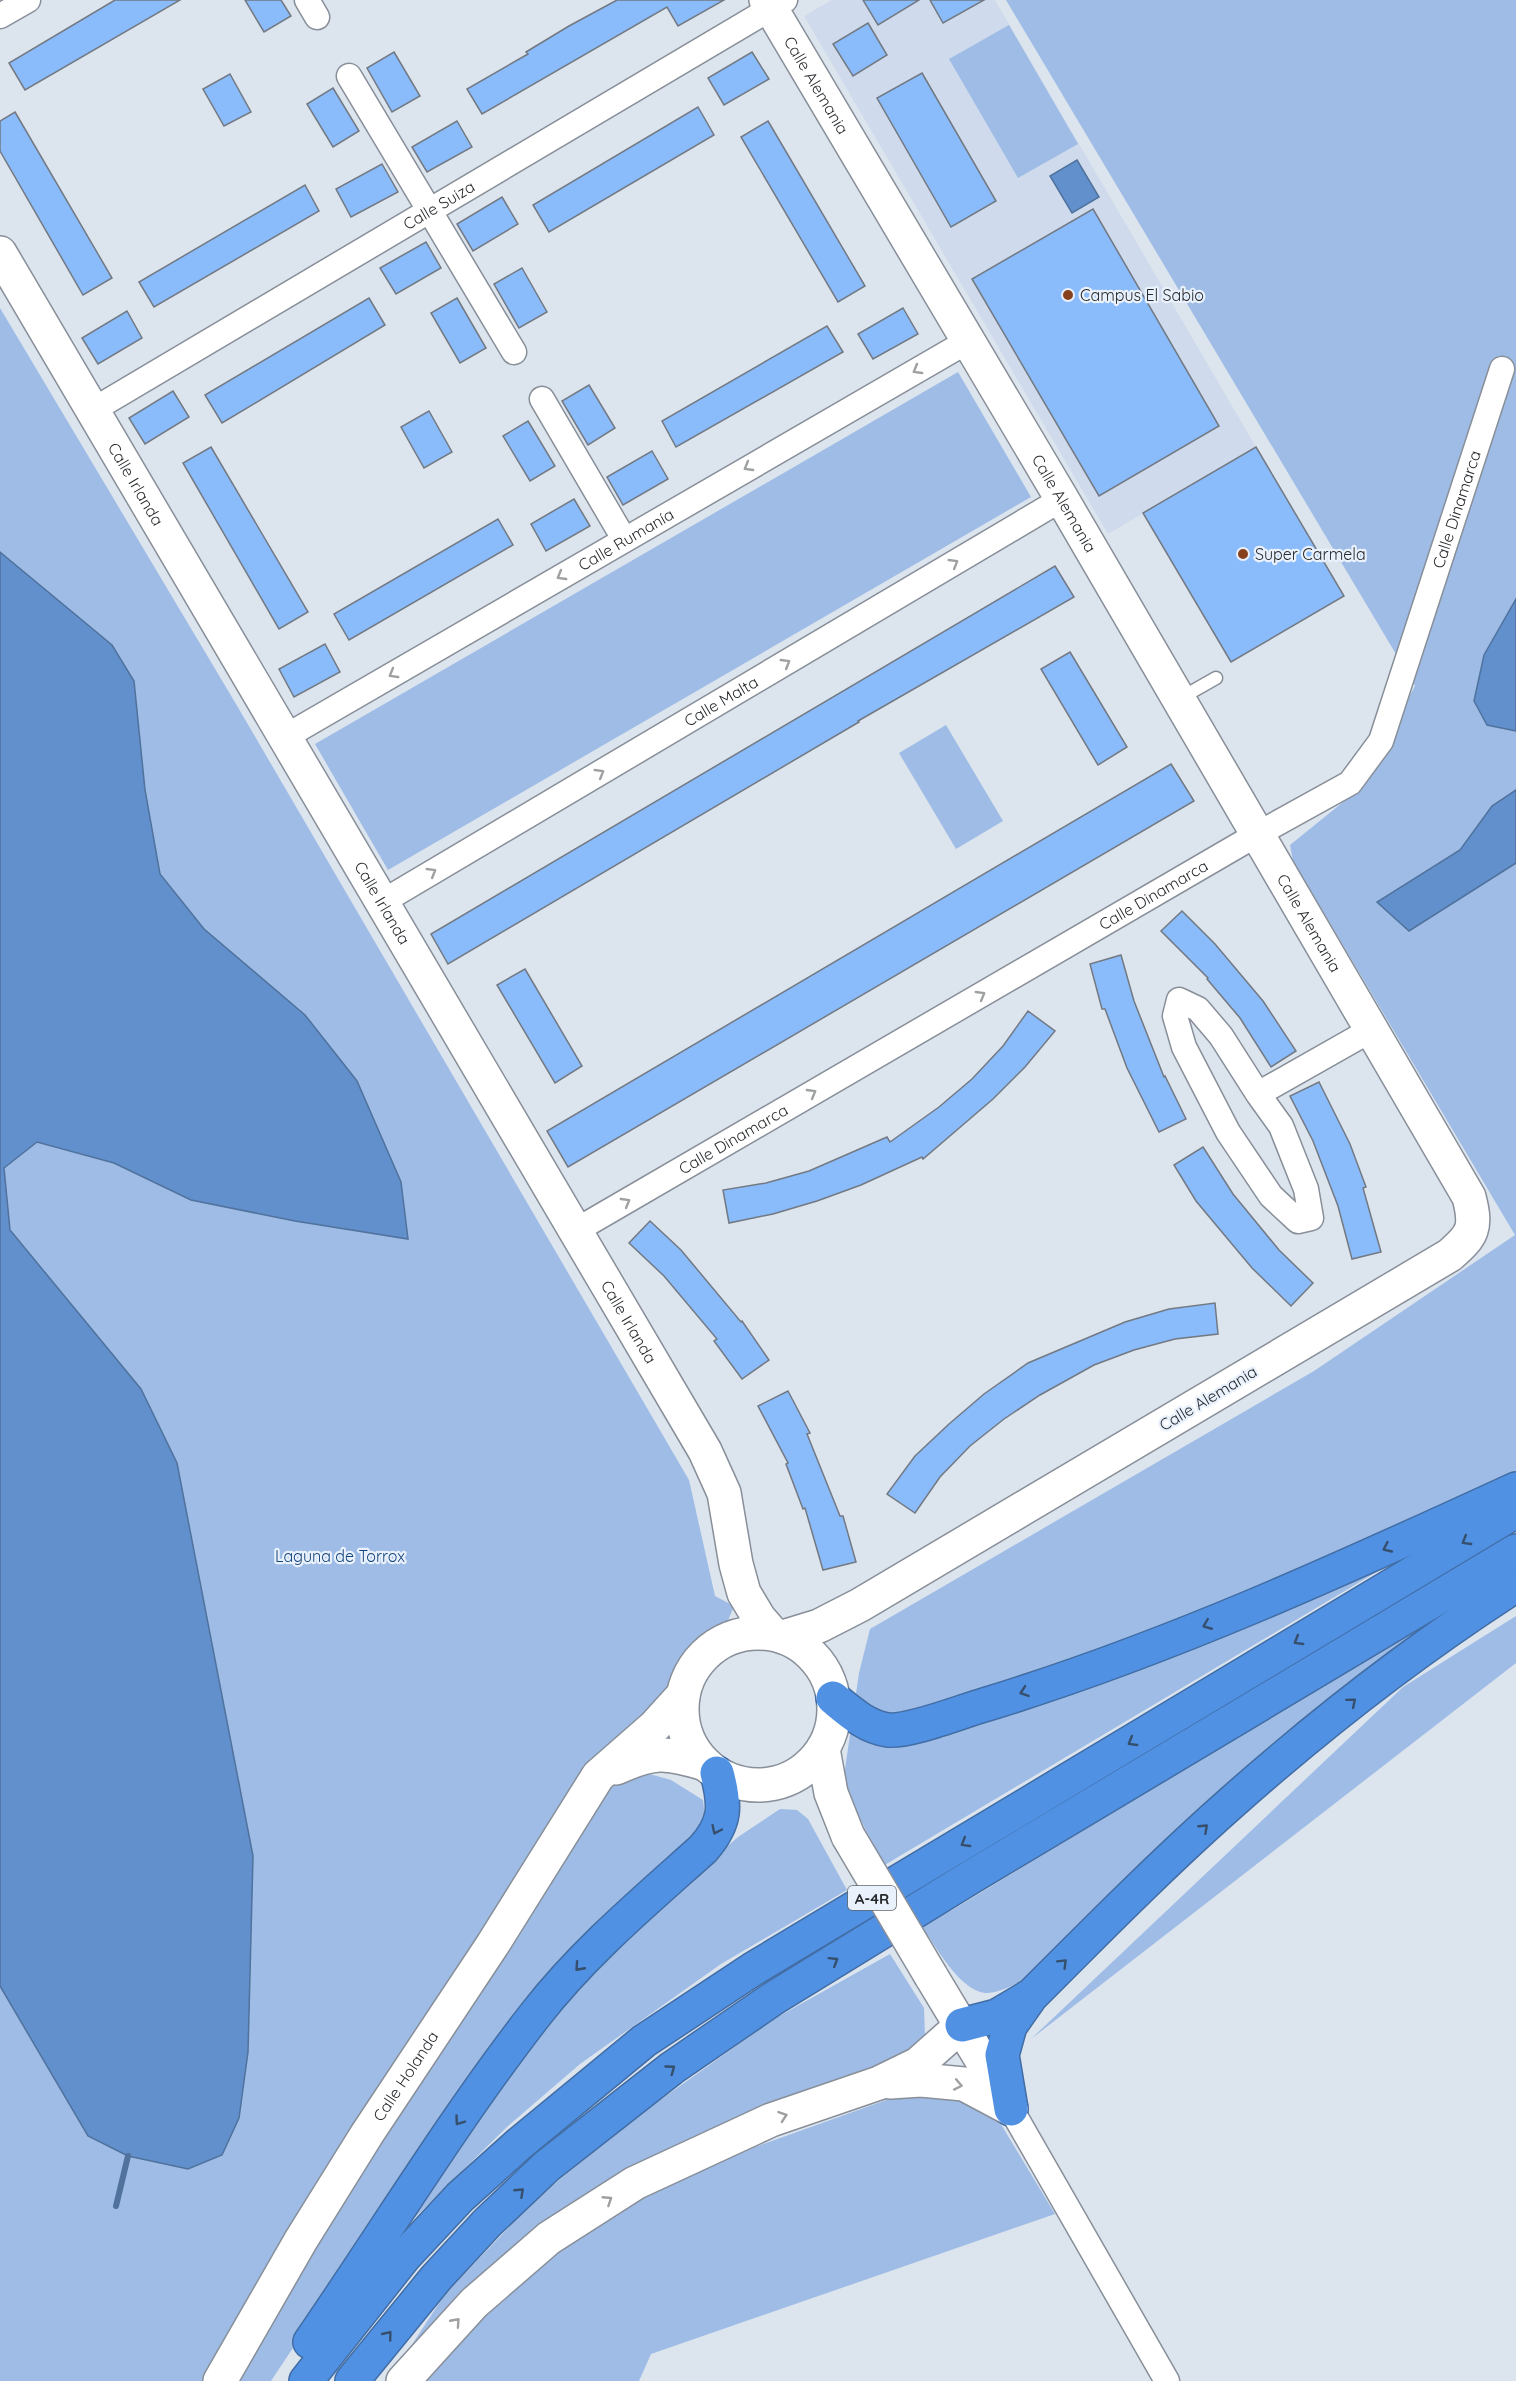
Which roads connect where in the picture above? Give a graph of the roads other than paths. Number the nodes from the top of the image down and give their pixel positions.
1 (28, 0) edge
2 (774, 3) edge
3 (0, 16) edge
4 (349, 76) dead end
5 (429, 211) junction
6 (0, 252) edge
7 (968, 341) junction
8 (514, 352) dead end
9 (1502, 369) dead end
10 (542, 399) dead end
11 (93, 410) junction
12 (1062, 500) junction
13 (624, 539) junction
14 (1216, 678) dead end
15 (1178, 700) junction
16 (285, 737) junction
17 (1256, 835) junction
18 (382, 902) junction
19 (1371, 1030) junction
20 (1258, 1094) junction
21 (575, 1231) junction
22 (1516, 1489) edge
23 (1516, 1511) edge
24 (1516, 1551) edge
25 (736, 1564) junction
26 (1516, 1585) edge
27 (860, 1605) junction
28 (777, 1635) junction
29 (720, 1644) junction
30 (830, 1688) junction
31 (683, 1695) junction
32 (824, 1749) junction
33 (711, 1768) junction
34 (598, 1776) junction
35 (780, 1783) junction
36 (848, 1836) junction
37 (1032, 1995) junction
38 (962, 2025) junction
39 (879, 2083) junction
40 (1011, 2109) junction
41 (220, 2381) edge
42 (296, 2381) edge
43 (306, 2381) edge
44 (352, 2381) edge
45 (403, 2381) edge
46 (1167, 2381) edge

1 - 3 street
2 - 5 street, Calle Suiza
2 - 7 street, Calle Alemania
4 - 5 street
5 - 8 street
5 - 11 street, Calle Suiza
6 - 11 street, Calle Irlanda
7 - 12 street, Calle Alemania
7 -> 13 street, Calle Rumanía
9 - 17 street, Calle Dinamarca
10 - 13 street
11 - 16 street, Calle Irlanda
12 - 15 street, Calle Alemania
18 -> 12 street, Calle Malta
13 -> 16 street, Calle Rumanía
14 - 15 lane
15 - 17 street, Calle Alemania
16 - 18 street, Calle Irlanda
17 - 19 street, Calle Alemania
21 -> 17 street, Calle Dinamarca
18 - 21 street, Calle Irlanda
19 - 20 street
19 - 27 street, Calle Alemania
20 - 20 street
21 - 25 street, Calle Irlanda
22 -> 30 highway
23 -> 43 highway, A-4R
44 -> 24 highway, A-4R
25 - 28 street, Calle Irlanda
25 - 29 street, Calle Irlanda
37 -> 26 highway
27 - 28 street, Calle Alemania
27 - 30 street, Calle Alemania
28 - 29 street
28 - 30 street
29 - 31 street
30 - 32 street
31 - 33 street
31 - 34 street, Calle Holanda
32 - 35 street
32 - 36 street
33 - 34 street
33 - 35 street
33 -> 42 highway
34 - 41 street, Calle Holanda
35 - 36 street
36 - 38 street, bridge
37 - 38 highway
37 - 40 highway
38 - 39 street
38 - 40 street
39 -> 40 street
45 -> 39 street
40 - 46 street

